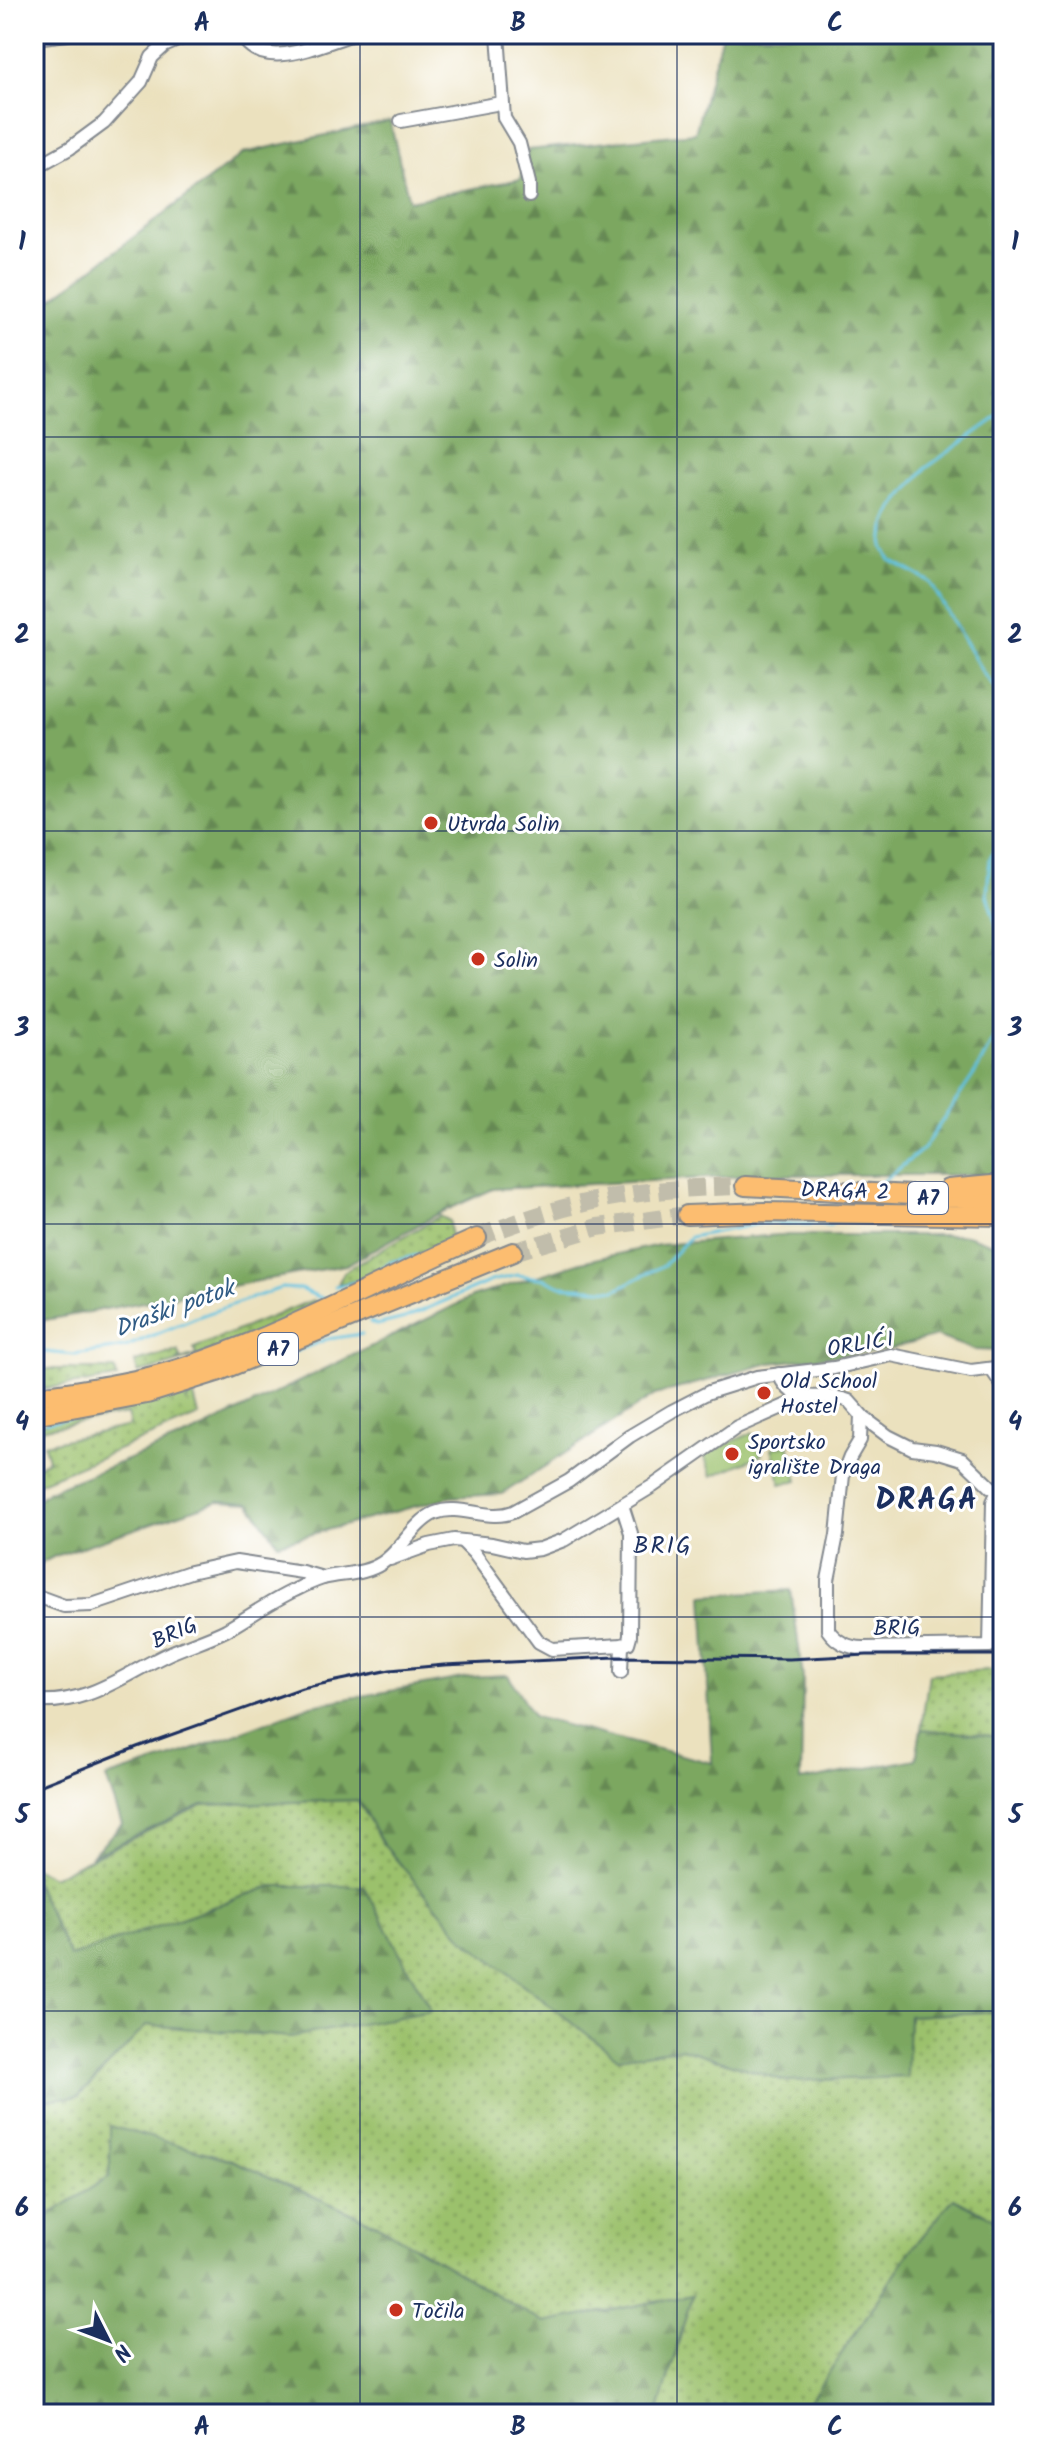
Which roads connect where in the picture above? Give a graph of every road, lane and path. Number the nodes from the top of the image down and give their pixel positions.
1 (68, 34) edge
2 (191, 34) edge
3 (241, 34) edge
4 (354, 34) edge
5 (498, 34) edge
6 (34, 38) edge
7 (501, 103) junction
8 (401, 121) dead end
9 (34, 168) edge
10 (529, 196) dead end
11 (1003, 1184) edge
12 (745, 1186) tunnel mouth
13 (853, 1188) junction
14 (1002, 1213) edge
15 (687, 1215) tunnel mouth
16 (477, 1238) tunnel mouth
17 (513, 1252) tunnel mouth
18 (998, 1368) edge
19 (779, 1374) junction
20 (1003, 1386) edge
21 (34, 1397) edge
22 (805, 1397) junction
23 (34, 1415) edge
24 (861, 1415) junction
25 (1000, 1492) edge
26 (622, 1505) junction
27 (462, 1541) junction
28 (386, 1560) junction
29 (323, 1578) junction
30 (34, 1595) edge
31 (622, 1645) junction
32 (621, 1672) dead end
33 (34, 1701) edge

1 - 6 street
2 - 9 street
3 - 4 street
5 - 7 street
7 - 8 street
7 - 10 street
11 - 13 highway
12 - 13 highway, A7
13 - 14 highway, A7
14 - 15 highway, DRAGA 2 / A7
16 - 21 highway, A7
17 - 23 highway, A7
18 - 19 street, ORLIĆI
18 - 20 street, ORLIĆI
19 - 22 street
19 - 28 street, BRIG
22 - 24 street, BRIG
22 - 26 street, BRIG
24 - 25 street, BRIG
24 - 25 street, BRIG
26 - 27 street, BRIG
26 - 31 street
27 - 28 street, BRIG
27 - 31 street
28 - 29 street, BRIG
29 - 30 street, BRIG
29 - 33 street, BRIG
31 - 32 street

